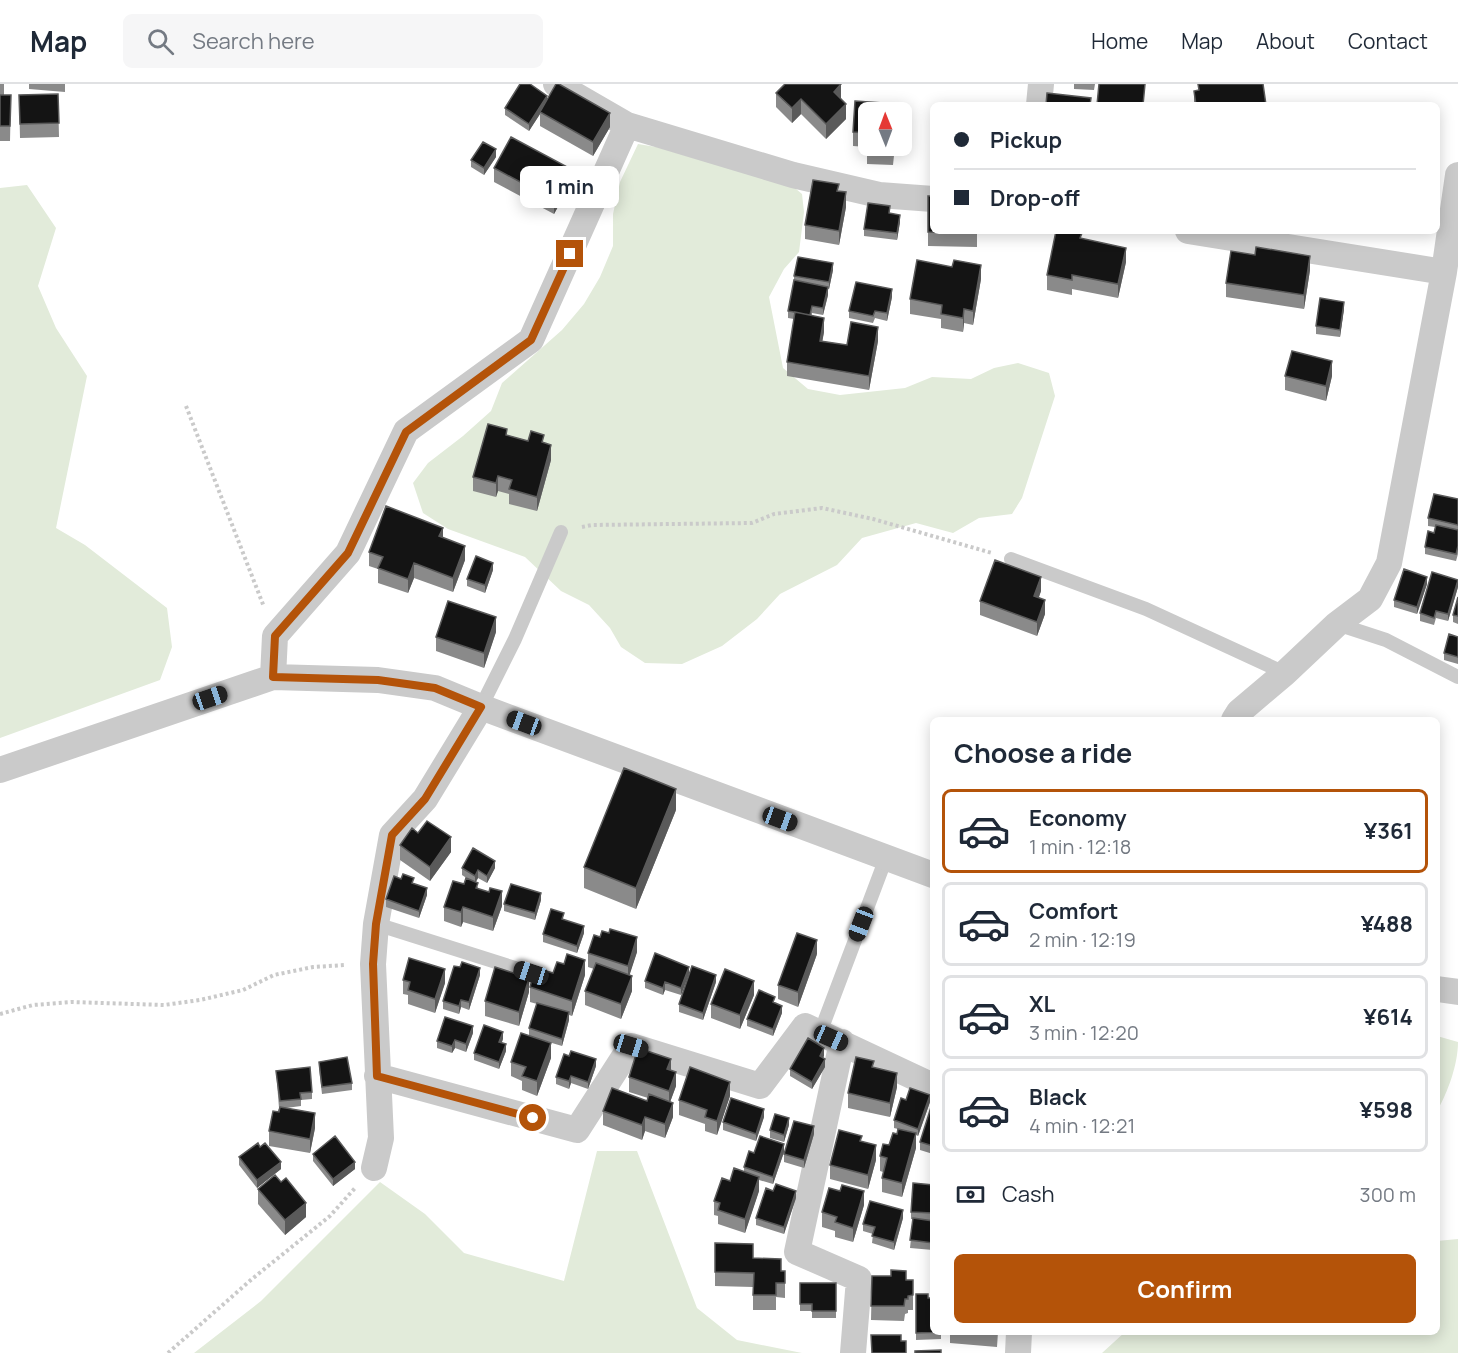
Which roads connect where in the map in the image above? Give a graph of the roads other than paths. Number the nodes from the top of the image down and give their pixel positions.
1 (556, 84) edge
2 (1041, 84) edge
3 (1039, 102) edge
4 (627, 125) junction
5 (1458, 175) edge
6 (930, 199) edge
7 (1207, 234) edge
8 (1451, 273) edge
9 (561, 532) road end
10 (1011, 559) road end
11 (1337, 624) junction
12 (1285, 674) junction
13 (273, 677) junction
14 (1458, 677) edge
15 (481, 707) junction
16 (1236, 717) edge
17 (0, 770) edge
18 (886, 858) junction
19 (930, 874) edge
20 (376, 924) junction
21 (531, 973) dead end
22 (1440, 989) edge
23 (1458, 992) edge
24 (831, 1038) junction
25 (377, 1076) junction
26 (930, 1085) edge
27 (374, 1168) road end
28 (1019, 1335) edge
29 (853, 1353) edge
30 (1018, 1353) edge

1 - 4 street
2 - 3 street
4 - 6 street
4 - 13 street
5 - 8 street
7 - 8 street
8 - 11 street
9 - 15 lane
10 - 12 lane
11 - 12 street
11 - 14 lane
12 - 16 street
13 - 15 street
13 - 17 street
15 - 18 street
15 - 20 street
18 - 19 street
18 - 24 lane
20 - 21 lane
20 - 25 street
22 - 23 street
24 - 25 street
24 - 26 street
24 - 29 street
25 - 27 street
28 - 30 street

